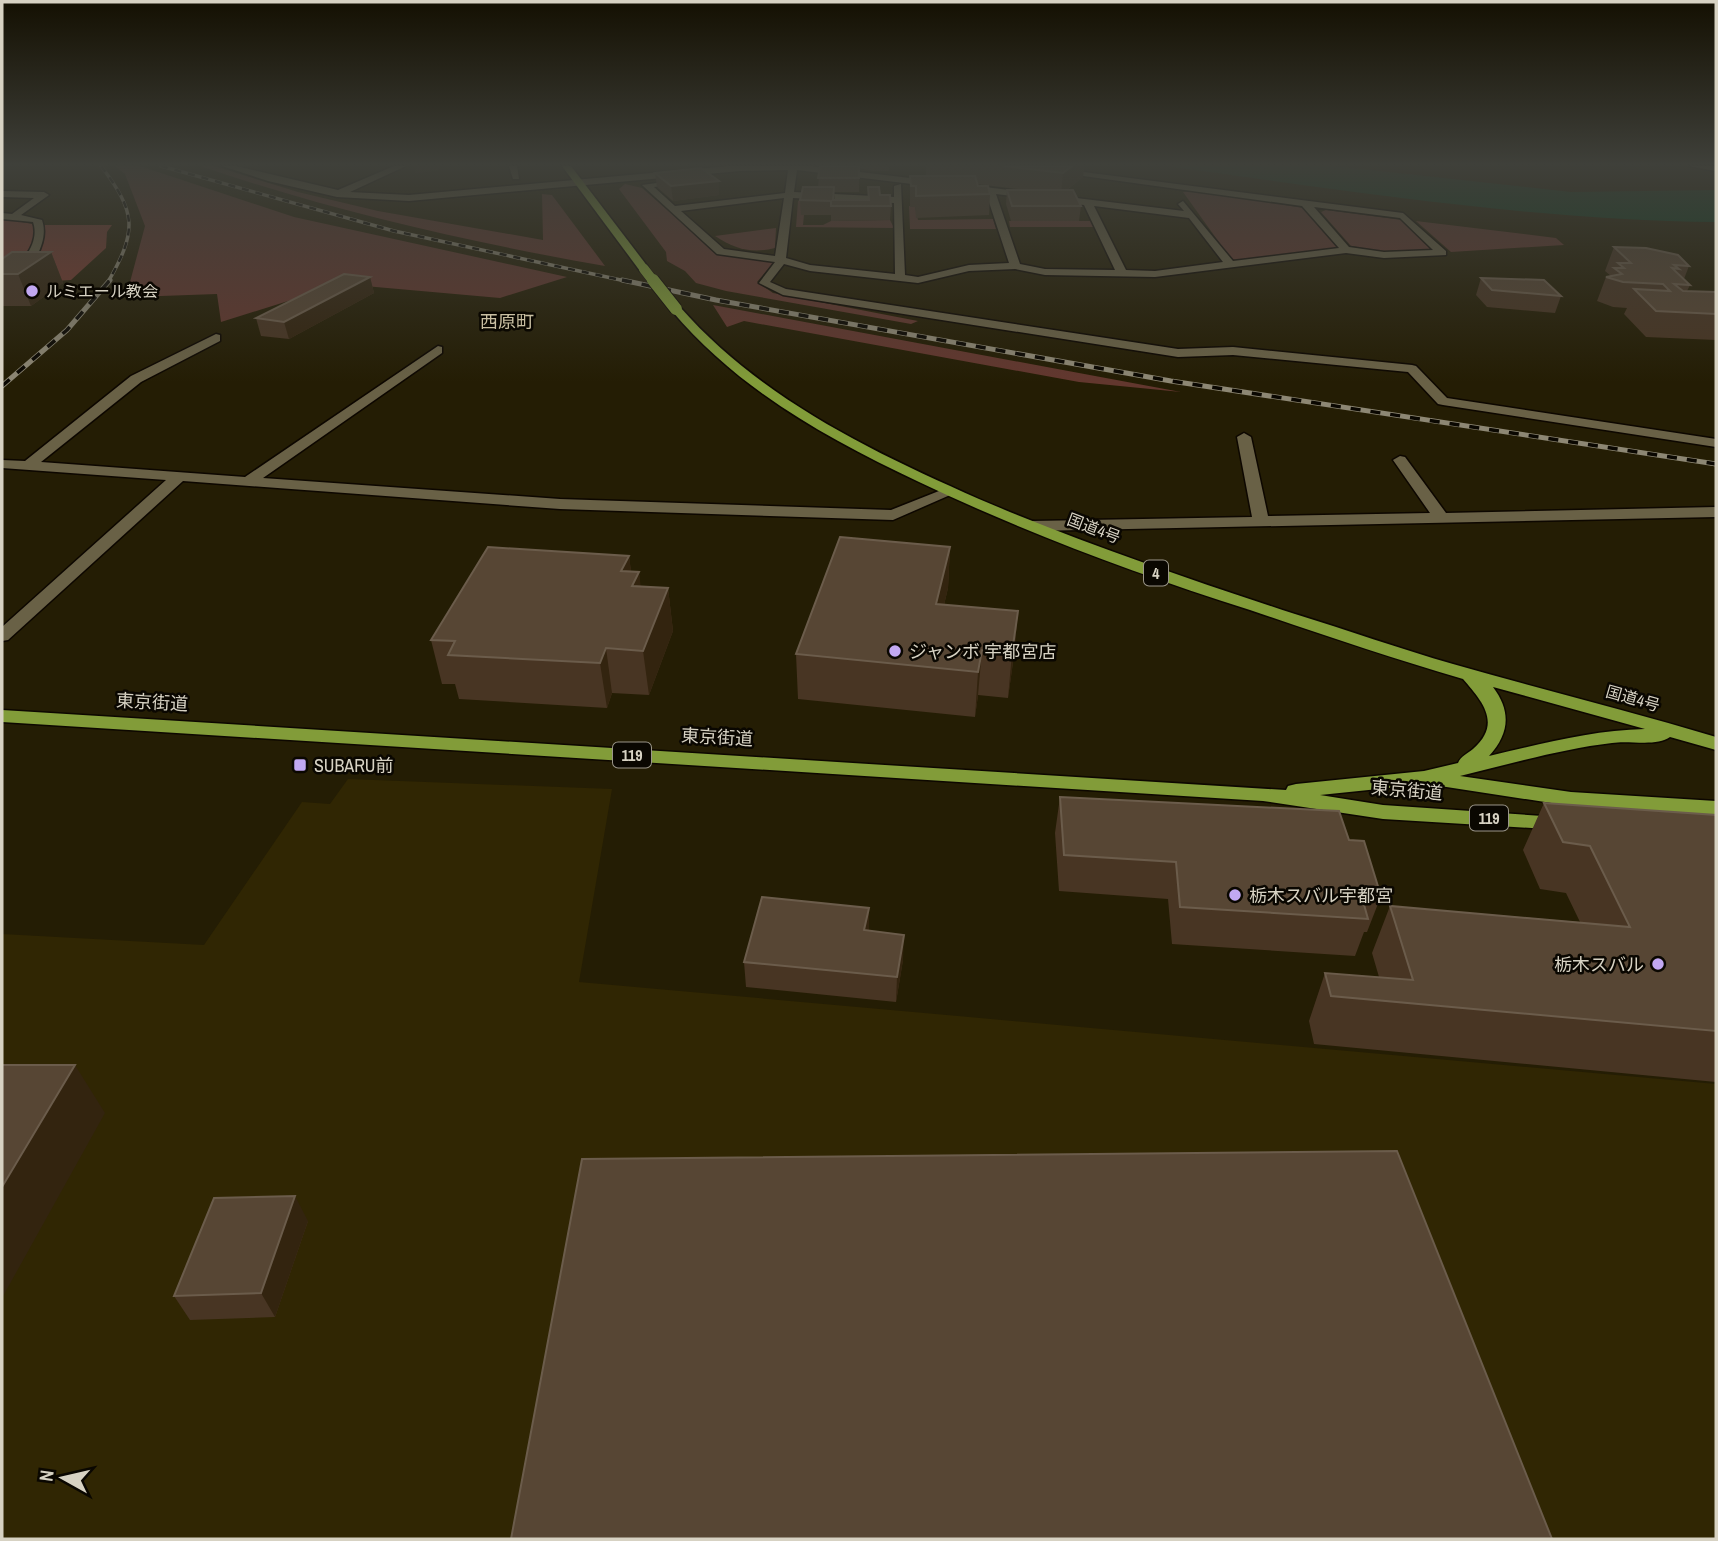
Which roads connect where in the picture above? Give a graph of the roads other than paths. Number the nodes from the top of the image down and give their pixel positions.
1 (40, 238) edge
2 (620, 238) edge
3 (705, 238) edge
4 (783, 238) edge
5 (898, 238) edge
6 (1006, 238) edge
7 (1104, 238) edge
8 (1209, 238) edge
9 (1335, 238) edge
10 (1426, 238) edge
11 (1346, 250) junction
12 (782, 260) junction
13 (1231, 265) junction
14 (1015, 266) junction
15 (1122, 274) junction
16 (900, 278) junction
17 (32, 280) edge
18 (6, 283) edge
19 (216, 338) dead end
20 (438, 350) dead end
21 (1244, 437) dead end
22 (1716, 443) edge
23 (1400, 460) dead end
24 (2, 464) edge
25 (28, 466) junction
26 (180, 477) junction
27 (248, 481) junction
28 (949, 492) junction
29 (1716, 512) edge
30 (1441, 517) junction
31 (1261, 521) junction
32 (1033, 526) junction
33 (2, 636) edge
34 (1466, 674) junction
35 (2, 716) edge
36 (1685, 734) junction
37 (1716, 742) edge
38 (1457, 769) junction
39 (1424, 778) junction
40 (1263, 794) junction
41 (1716, 808) edge
42 (1591, 824) edge

1 - 18 street
2 - 28 highway, 国道4号 / 4, bridge
3 - 12 street
4 - 12 street
5 - 16 street
6 - 14 street
7 - 15 street
8 - 13 street
9 - 11 street
10 - 11 street
11 - 13 street
12 - 16 street
12 - 22 street
13 - 15 street
14 - 15 street
14 - 16 street
17 - 18 street
19 - 25 street
20 - 27 street
21 - 31 street
23 - 30 street
24 - 25 street
25 - 26 street
26 - 27 street
26 - 33 street
27 - 28 street
28 - 32 highway, 国道4号 / 4
29 - 30 street
30 - 31 street
31 - 32 street
32 - 34 highway, 国道4号 / 4
34 - 36 highway, 国道4号 / 4
34 - 38 highway
35 - 40 highway, 東京街道 / 119
36 - 37 highway, 国道4号 / 4
36 - 38 highway, 東京街道 / 119
38 - 39 highway, 東京街道 / 119
39 - 40 highway, 東京街道 / 119
39 - 41 highway, 東京街道 / 119
40 - 42 highway, 東京街道 / 119

